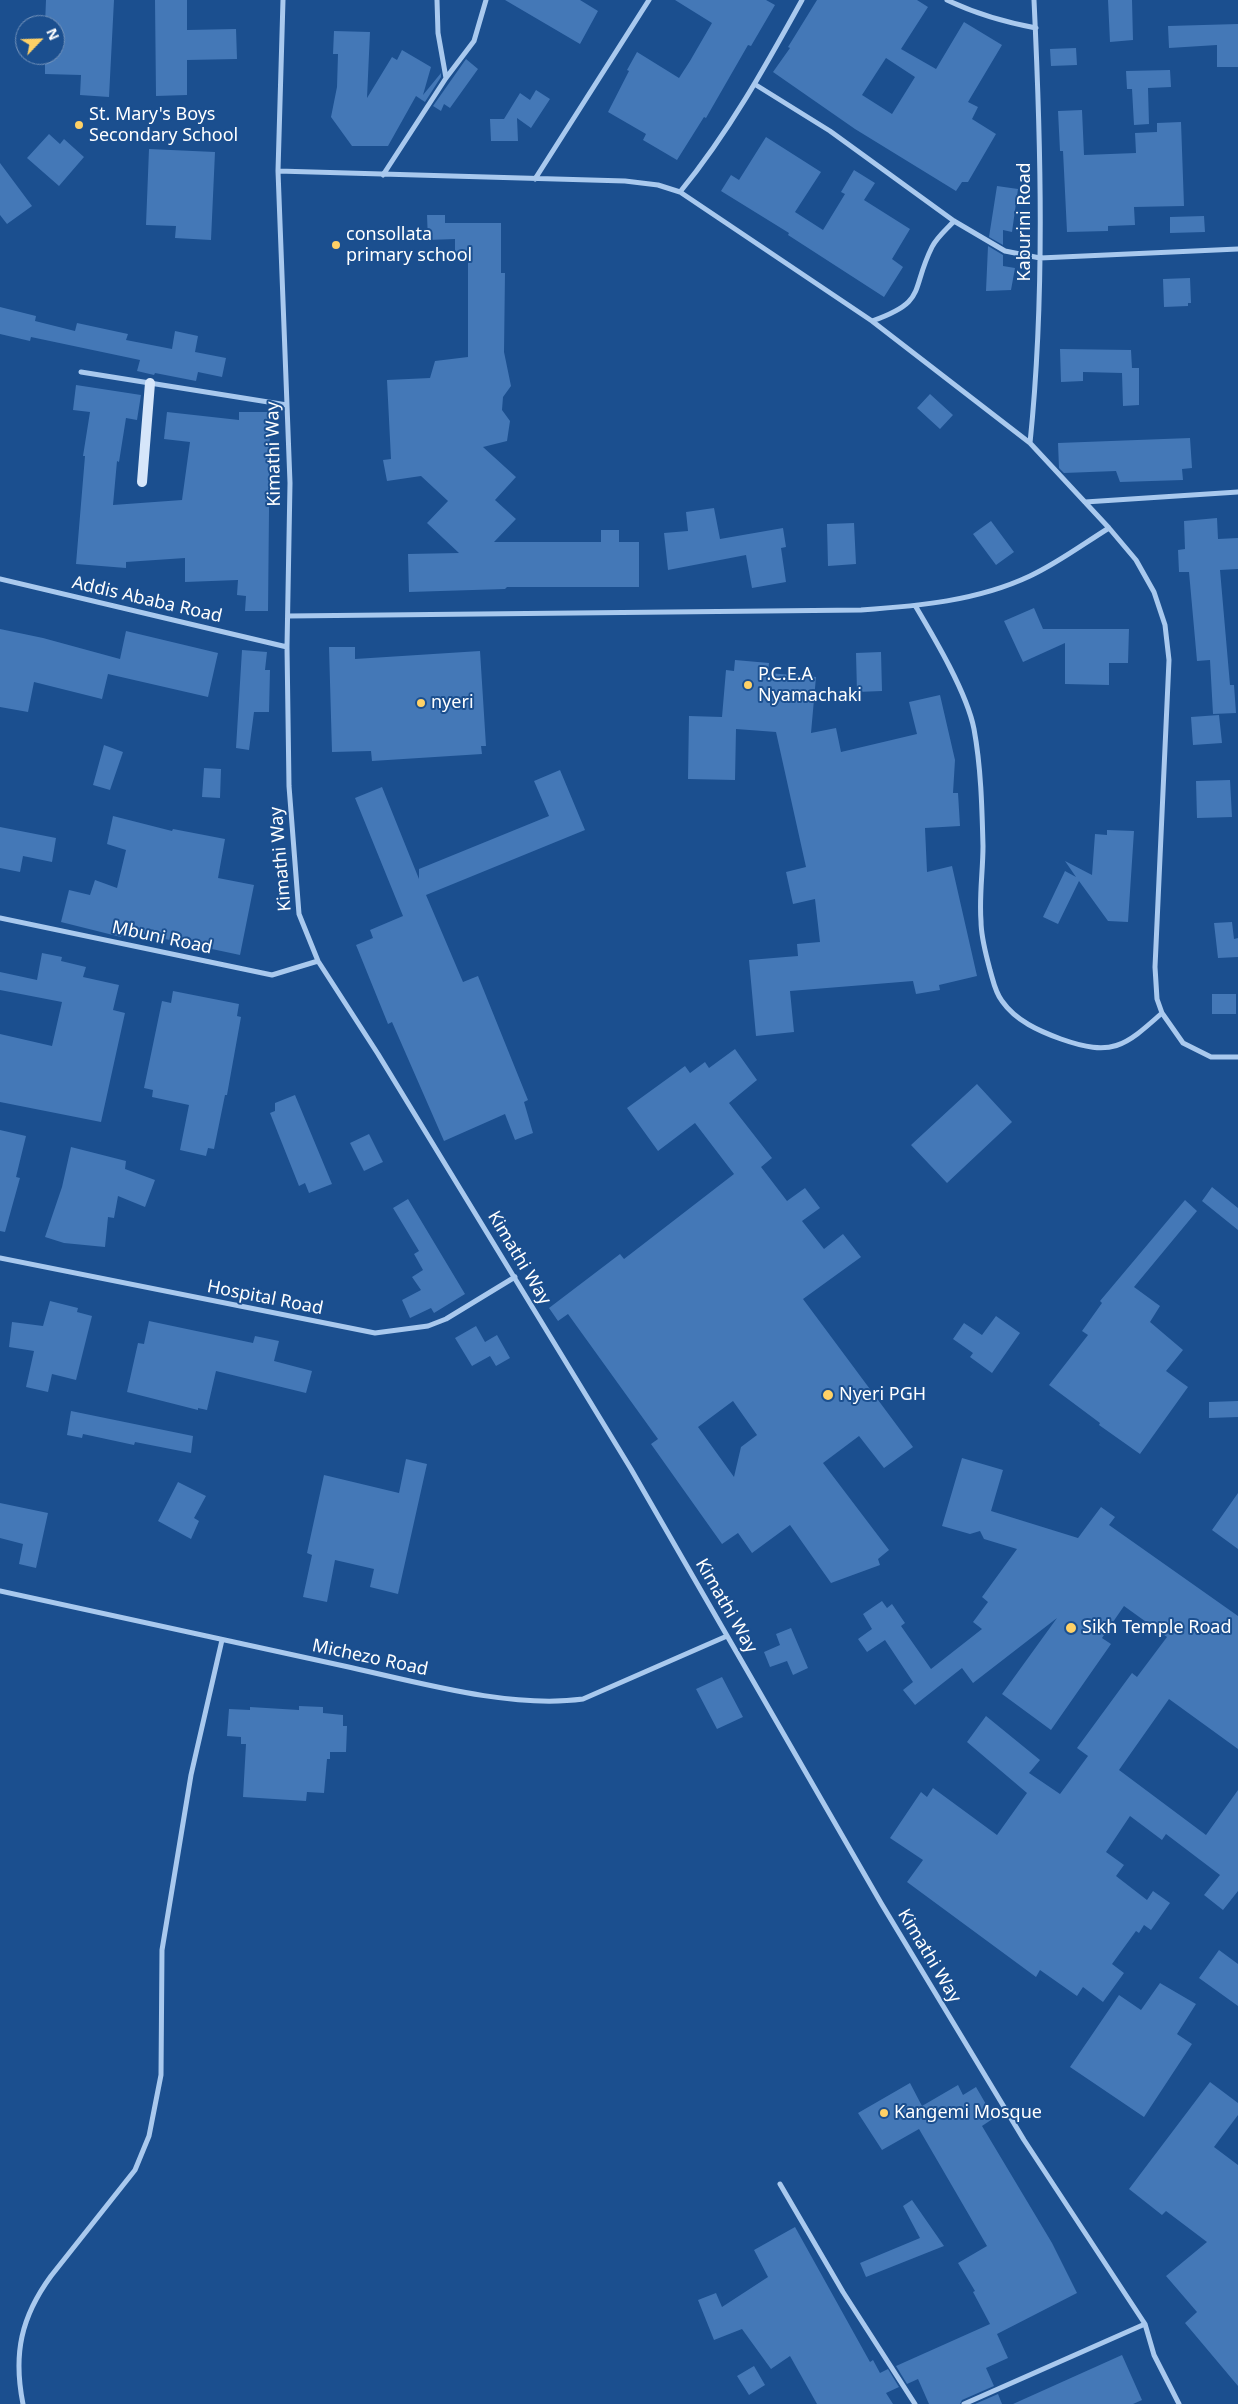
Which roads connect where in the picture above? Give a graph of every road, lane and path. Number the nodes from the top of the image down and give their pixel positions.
1 (283, 0) edge
2 (437, 0) edge
3 (486, 0) edge
4 (649, 0) edge
5 (802, 0) edge
6 (947, 0) edge
7 (1034, 0) edge
8 (1036, 28) junction
9 (446, 78) junction
10 (756, 85) junction
11 (278, 170) junction
12 (382, 175) junction
13 (535, 179) junction
14 (680, 192) junction
15 (954, 220) junction
16 (1238, 249) edge
17 (1040, 258) junction
18 (872, 321) junction
19 (82, 372) dead end
20 (150, 383) junction
21 (287, 405) junction
22 (1030, 443) junction
23 (142, 482) dead end
24 (1238, 492) edge
25 (1085, 502) junction
26 (1109, 528) junction
27 (0, 579) edge
28 (916, 607) junction
29 (288, 616) junction
30 (287, 647) junction
31 (0, 918) edge
32 (318, 961) junction
33 (1162, 1013) junction
34 (1238, 1057) edge
35 (0, 1258) edge
36 (515, 1277) junction
37 (0, 1591) edge
38 (728, 1636) junction
39 (222, 1640) junction
40 (780, 2184) dead end
41 (1145, 2324) junction
42 (23, 2404) edge
43 (915, 2404) edge
44 (964, 2404) edge
45 (1179, 2404) edge

1 - 11 street, Kimathi Way
2 - 9 street
3 - 9 street
4 - 13 street
5 - 10 street
6 - 8 street
7 - 8 street, Kaburini Road
8 - 17 street, Kaburini Road
9 - 12 street
10 - 14 street
10 - 15 street
11 - 12 street
11 - 21 street, Kimathi Way
12 - 13 street
13 - 14 street
14 - 18 street
15 - 17 street
15 - 18 street
16 - 17 street
17 - 22 street, Kaburini Road
18 - 22 street
19 - 20 street
20 - 21 street
20 - 23 street
21 - 29 street, Kimathi Way
22 - 25 street
24 - 25 street
25 - 26 street
26 - 28 street
26 - 33 street
27 - 30 street, Addis Ababa Road
28 - 29 street
28 - 33 street
29 - 30 street, Kimathi Way
30 - 32 street, Kimathi Way
31 - 32 street, Mbuni Road
32 - 36 street, Kimathi Way
33 - 34 street
35 - 36 street, Hospital Road
36 - 38 street, Kimathi Way
37 - 39 street, Michezo Road
38 - 39 street, Michezo Road
38 - 41 street, Kimathi Way
39 - 42 street
40 - 43 street
41 - 44 street
41 - 45 street, Kimathi Way

